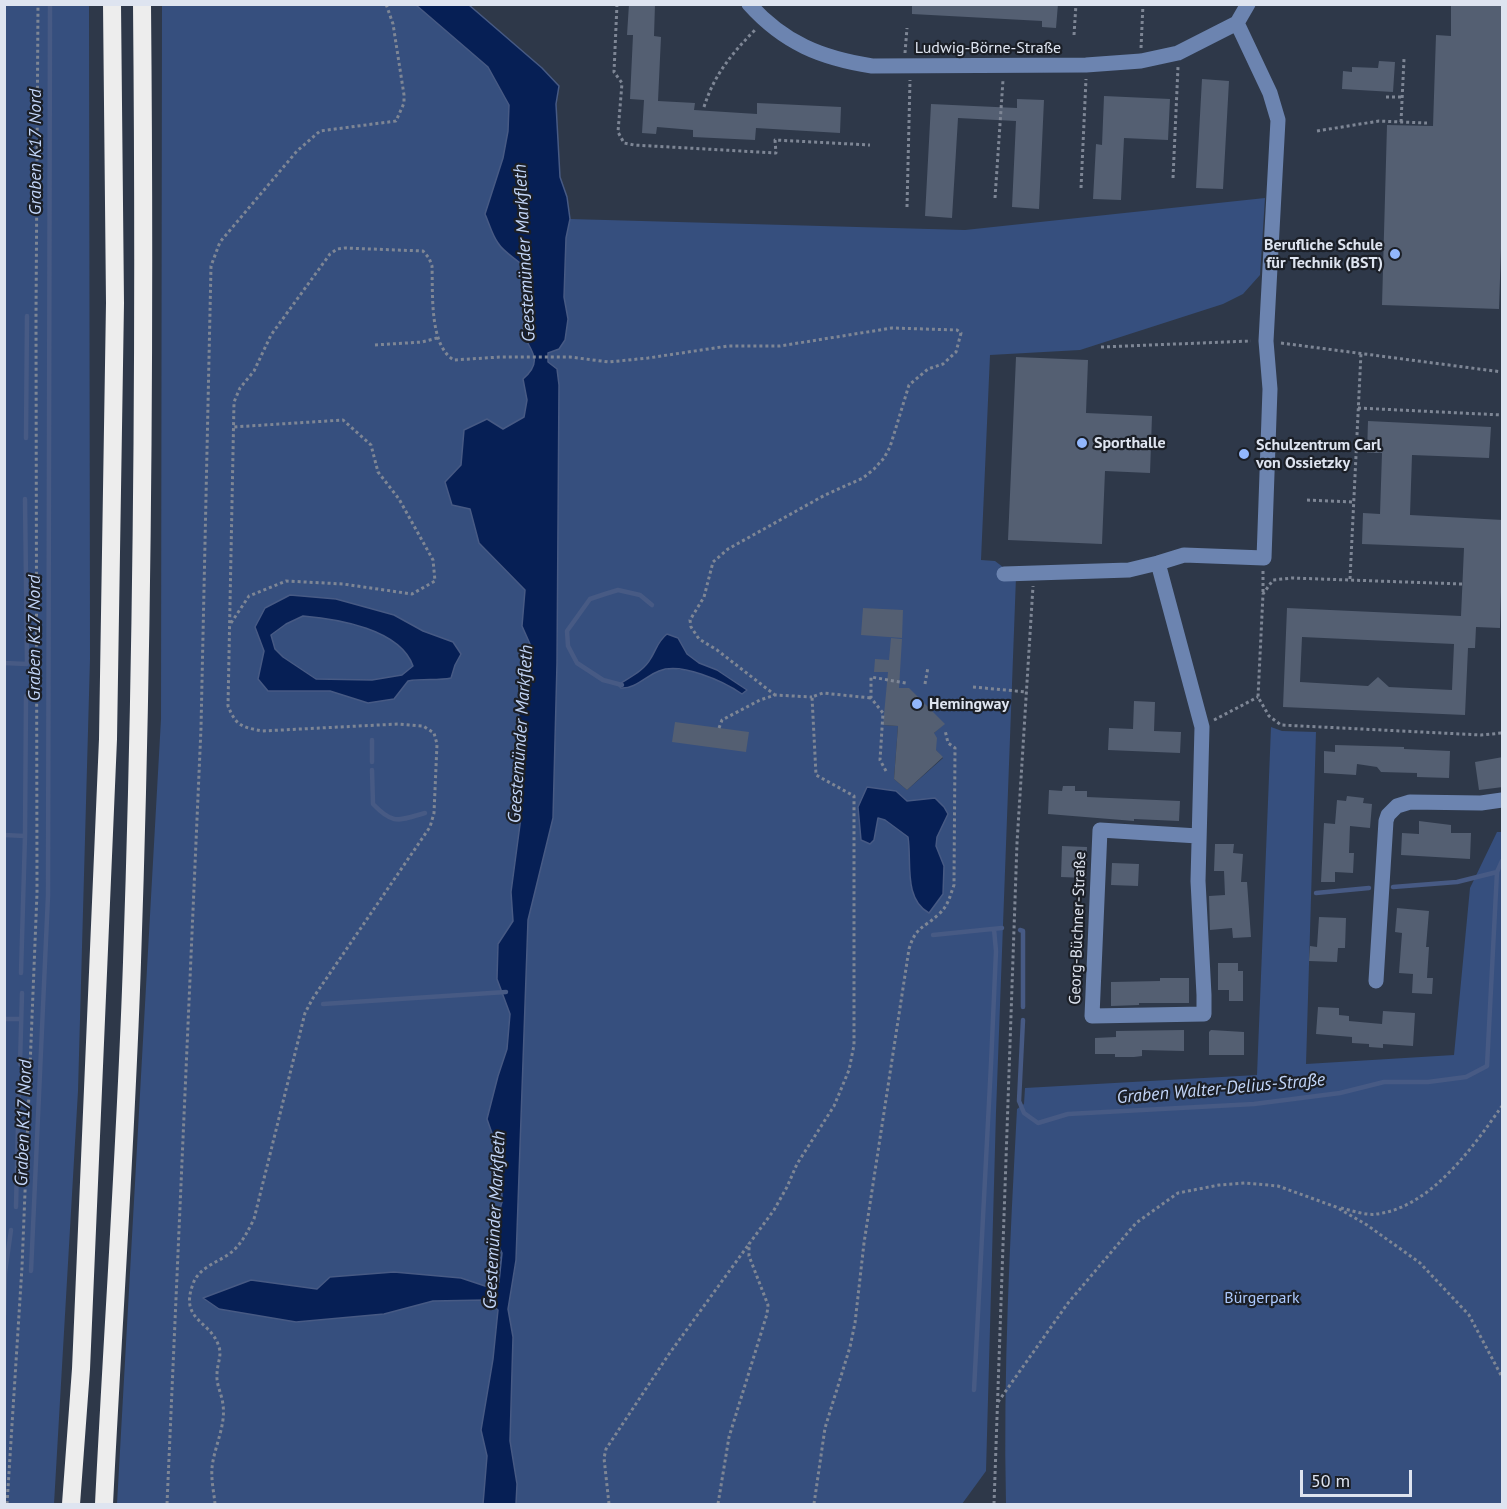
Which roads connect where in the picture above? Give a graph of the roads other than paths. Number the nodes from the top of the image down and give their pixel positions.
1 (112, 4) edge
2 (142, 4) edge
3 (749, 4) edge
4 (1248, 4) edge
5 (1237, 23) junction
6 (1158, 563) junction
7 (1004, 574) dead end
8 (1503, 800) edge
9 (1198, 836) junction
10 (1376, 981) dead end
11 (71, 1504) edge
12 (104, 1504) edge

1 - 11 highway
2 - 12 highway
3 - 5 street, Ludwig-Börne-Straße
4 - 5 street
5 - 6 street
6 - 7 street
6 - 9 street, Georg-Büchner-Straße
8 - 10 street
9 - 9 street, Georg-Büchner-Straße

